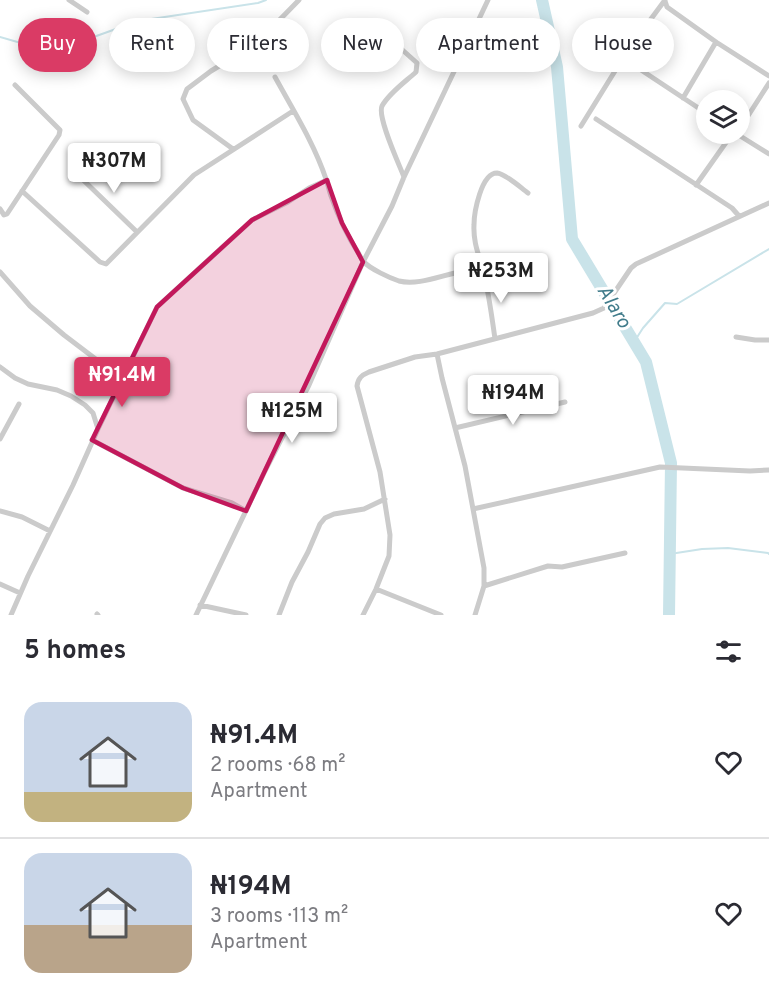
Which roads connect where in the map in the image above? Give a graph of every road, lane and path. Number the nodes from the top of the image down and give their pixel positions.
1 (69, 0) edge
2 (299, 0) edge
3 (488, 0) edge
4 (665, 1) edge
5 (87, 12) dead end
6 (652, 18) edge
7 (716, 42) junction
8 (404, 51) edge
9 (614, 72) edge
10 (645, 72) edge
11 (769, 76) edge
12 (275, 77) dead end
13 (769, 83) edge
14 (15, 85) dead end
15 (683, 98) junction
16 (696, 106) edge
17 (294, 111) junction
18 (750, 113) edge
19 (596, 119) dead end
20 (581, 126) dead end
21 (750, 142) edge
22 (724, 144) edge
23 (233, 149) junction
24 (769, 154) edge
25 (76, 173) dead end
26 (404, 177) junction
27 (327, 180) junction
28 (696, 184) junction
29 (22, 191) junction
30 (528, 193) dead end
31 (769, 203) edge
32 (0, 209) edge
33 (739, 216) junction
34 (137, 232) junction
35 (363, 261) junction
36 (0, 272) edge
37 (484, 273) junction
38 (736, 337) dead end
39 (495, 339) junction
40 (769, 339) edge
41 (437, 354) junction
42 (0, 367) edge
43 (123, 376) junction
44 (565, 402) dead end
45 (19, 404) dead end
46 (455, 428) junction
47 (98, 429) junction
48 (0, 439) edge
49 (92, 440) junction
50 (769, 470) edge
51 (385, 499) junction
52 (473, 508) junction
53 (0, 511) edge
54 (246, 511) junction
55 (50, 531) junction
56 (625, 553) dead end
57 (0, 584) edge
58 (484, 586) junction
59 (376, 589) junction
60 (20, 593) junction
61 (200, 605) junction
62 (10, 615) edge
63 (196, 615) edge
64 (246, 615) edge
65 (279, 615) edge
66 (363, 615) edge
67 (441, 615) edge
68 (475, 615) edge

1 - 5 street
2 - 23 street
3 - 26 street
4 - 6 street
4 - 7 street
7 - 11 street
7 - 15 street
8 - 26 street
9 - 20 street
10 - 15 street
12 - 17 street
13 - 18 street
14 - 29 street
15 - 16 street
17 - 23 street
17 - 27 street
19 - 28 street
21 - 24 street
22 - 28 street
23 - 34 street
25 - 34 street
26 - 35 street
27 - 35 street
27 - 43 street
28 - 33 street
29 - 32 street
29 - 34 street
30 - 37 street
31 - 33 street
33 - 39 street
35 - 37 street
35 - 54 street
36 - 43 street
37 - 39 street
38 - 40 street
39 - 41 street
41 - 46 street
41 - 51 street
42 - 47 street
43 - 47 street
44 - 46 street
45 - 48 street
46 - 52 street
47 - 49 street
49 - 54 street
49 - 55 street
50 - 52 street
51 - 59 street
51 - 65 street
52 - 58 street
53 - 55 street
54 - 61 street
55 - 60 street
56 - 58 street
57 - 60 street
58 - 68 street
59 - 66 street
59 - 67 street
60 - 62 street
61 - 63 street
61 - 64 street

